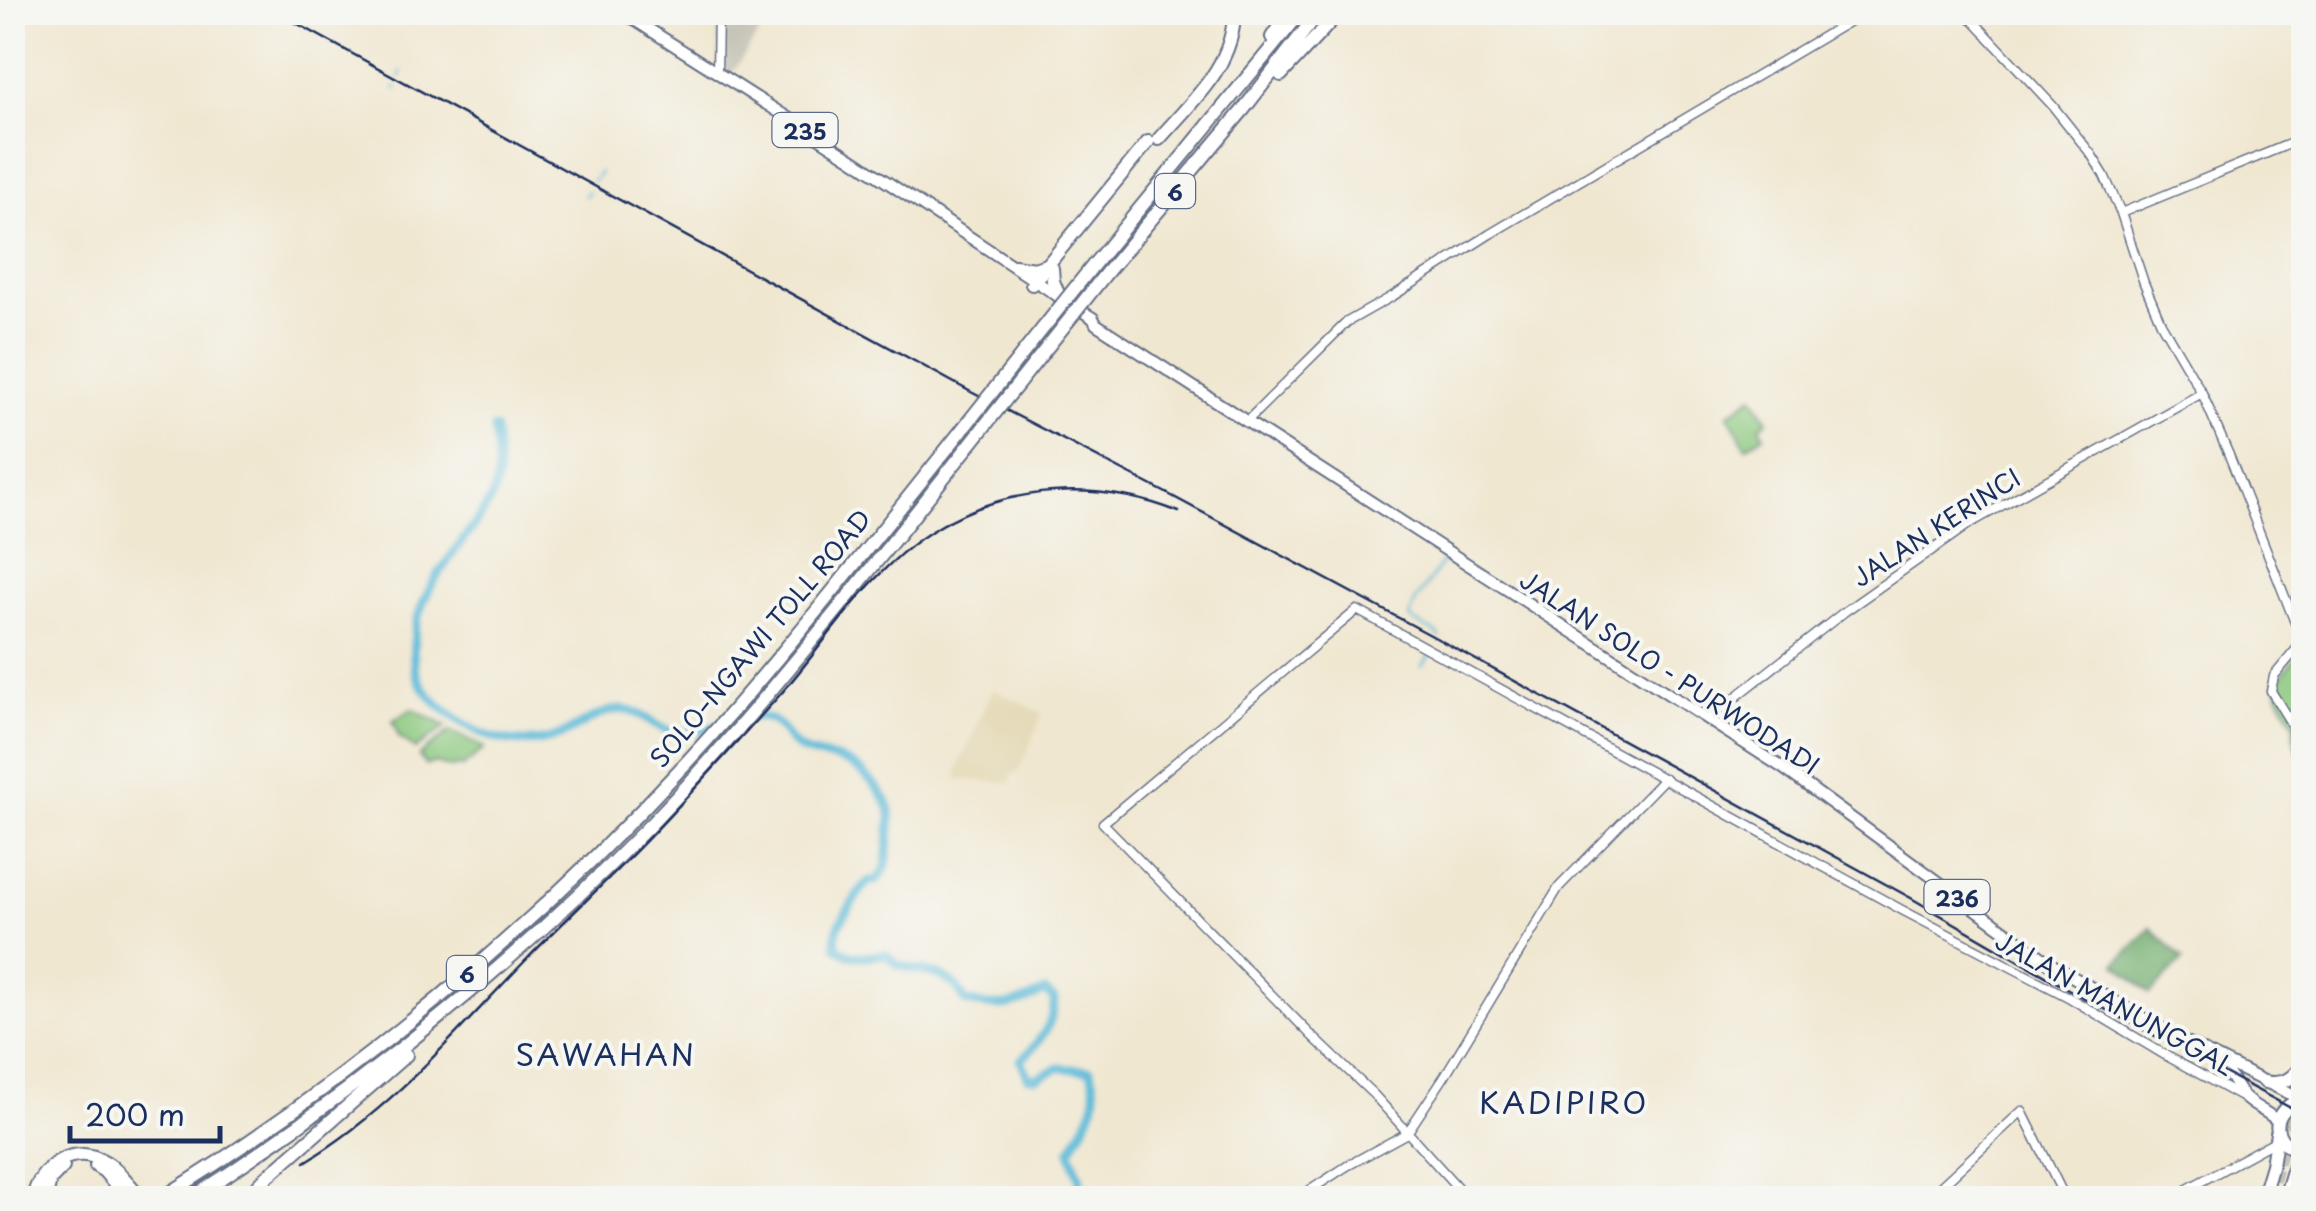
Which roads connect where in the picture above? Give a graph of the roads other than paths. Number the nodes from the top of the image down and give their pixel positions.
1 (622, 12) edge
2 (718, 12) edge
3 (1230, 12) edge
4 (1289, 12) edge
5 (1301, 12) edge
6 (1319, 12) edge
7 (1342, 12) edge
8 (1865, 12) edge
9 (1964, 12) edge
10 (718, 73) junction
11 (1226, 106) junction
12 (1244, 110) junction
13 (2304, 138) edge
14 (2121, 212) junction
15 (1009, 265) junction
16 (1050, 266) junction
17 (1101, 268) junction
18 (1036, 284) junction
19 (1059, 296) junction
20 (1096, 324) junction
21 (2202, 394) junction
22 (1246, 422) junction
23 (1446, 550) joint
24 (1708, 718) junction
25 (2304, 771) edge
26 (1665, 778) junction
27 (453, 1007) junction
28 (2217, 1059) junction
29 (2304, 1062) edge
30 (2261, 1080) junction
31 (2243, 1095) junction
32 (2303, 1100) edge
33 (2277, 1130) junction
34 (1407, 1133) junction
35 (2304, 1153) edge
36 (225, 1158) junction
37 (126, 1191) edge
38 (33, 1198) edge
39 (46, 1198) edge
40 (141, 1198) edge
41 (150, 1198) edge
42 (162, 1198) edge
43 (192, 1198) edge
44 (248, 1198) edge
45 (1298, 1198) edge
46 (1467, 1198) edge
47 (1928, 1198) edge
48 (2065, 1198) edge
49 (2170, 1198) edge
50 (2262, 1198) edge
51 (2285, 1198) edge

1 - 10 main road, JALAN SOLO - PURWODADI / 235
2 - 10 street
3 - 16 highway
4 - 11 highway
5 - 11 highway, SOLO–NGAWI TOLL ROAD / 6
6 - 12 highway, SOLO–NGAWI TOLL ROAD / 6
7 - 12 highway
8 - 22 street
9 - 14 street
10 - 15 main road, JALAN SOLO - PURWODADI / 235
11 - 17 highway, SOLO–NGAWI TOLL ROAD / 6
12 - 17 highway, SOLO–NGAWI TOLL ROAD / 6
13 - 14 street
14 - 21 street
15 - 16 highway
15 - 18 main road, JALAN SOLO - PURWODADI / 235
16 - 18 highway
16 - 19 highway
17 - 27 highway, SOLO–NGAWI TOLL ROAD / 6, bridge
17 - 36 highway, SOLO–NGAWI TOLL ROAD / 6, bridge
18 - 19 main road, JALAN SOLO - PURWODADI / 235
18 - 20 main road, JALAN SOLO - PURWODADI / 235
19 - 20 main road, JALAN SOLO - PURWODADI / 235
20 - 22 main road, JALAN SOLO - PURWODADI / 235
21 - 24 street, JALAN KERINCI
21 - 25 street
22 - 23 main road, JALAN SOLO - PURWODADI / 235
23 - 24 main road, JALAN SOLO - PURWODADI / 236
24 - 28 main road, JALAN SOLO - PURWODADI / 236
26 - 31 street, JALAN MANUNGGAL
26 - 34 street
26 - 34 street, JALAN MANUNGGAL
27 - 43 highway, SOLO–NGAWI TOLL ROAD / 6
27 - 44 highway
28 - 30 main road, JALAN SOLO - PURWODADI / 236
28 - 31 main road, JALAN SOLO - PURWODADI / 236
29 - 30 highway
30 - 31 main road
30 - 32 main road, JALAN SOLO - PURWODADI / 236
31 - 33 main road, JALAN MANUNGGAL
32 - 33 highway
33 - 35 highway
33 - 49 street
33 - 50 highway
34 - 45 street
34 - 46 street
35 - 51 highway
36 - 41 highway
36 - 42 highway, SOLO–NGAWI TOLL ROAD / 6
37 - 38 highway
37 - 39 highway
37 - 40 highway
47 - 48 street

